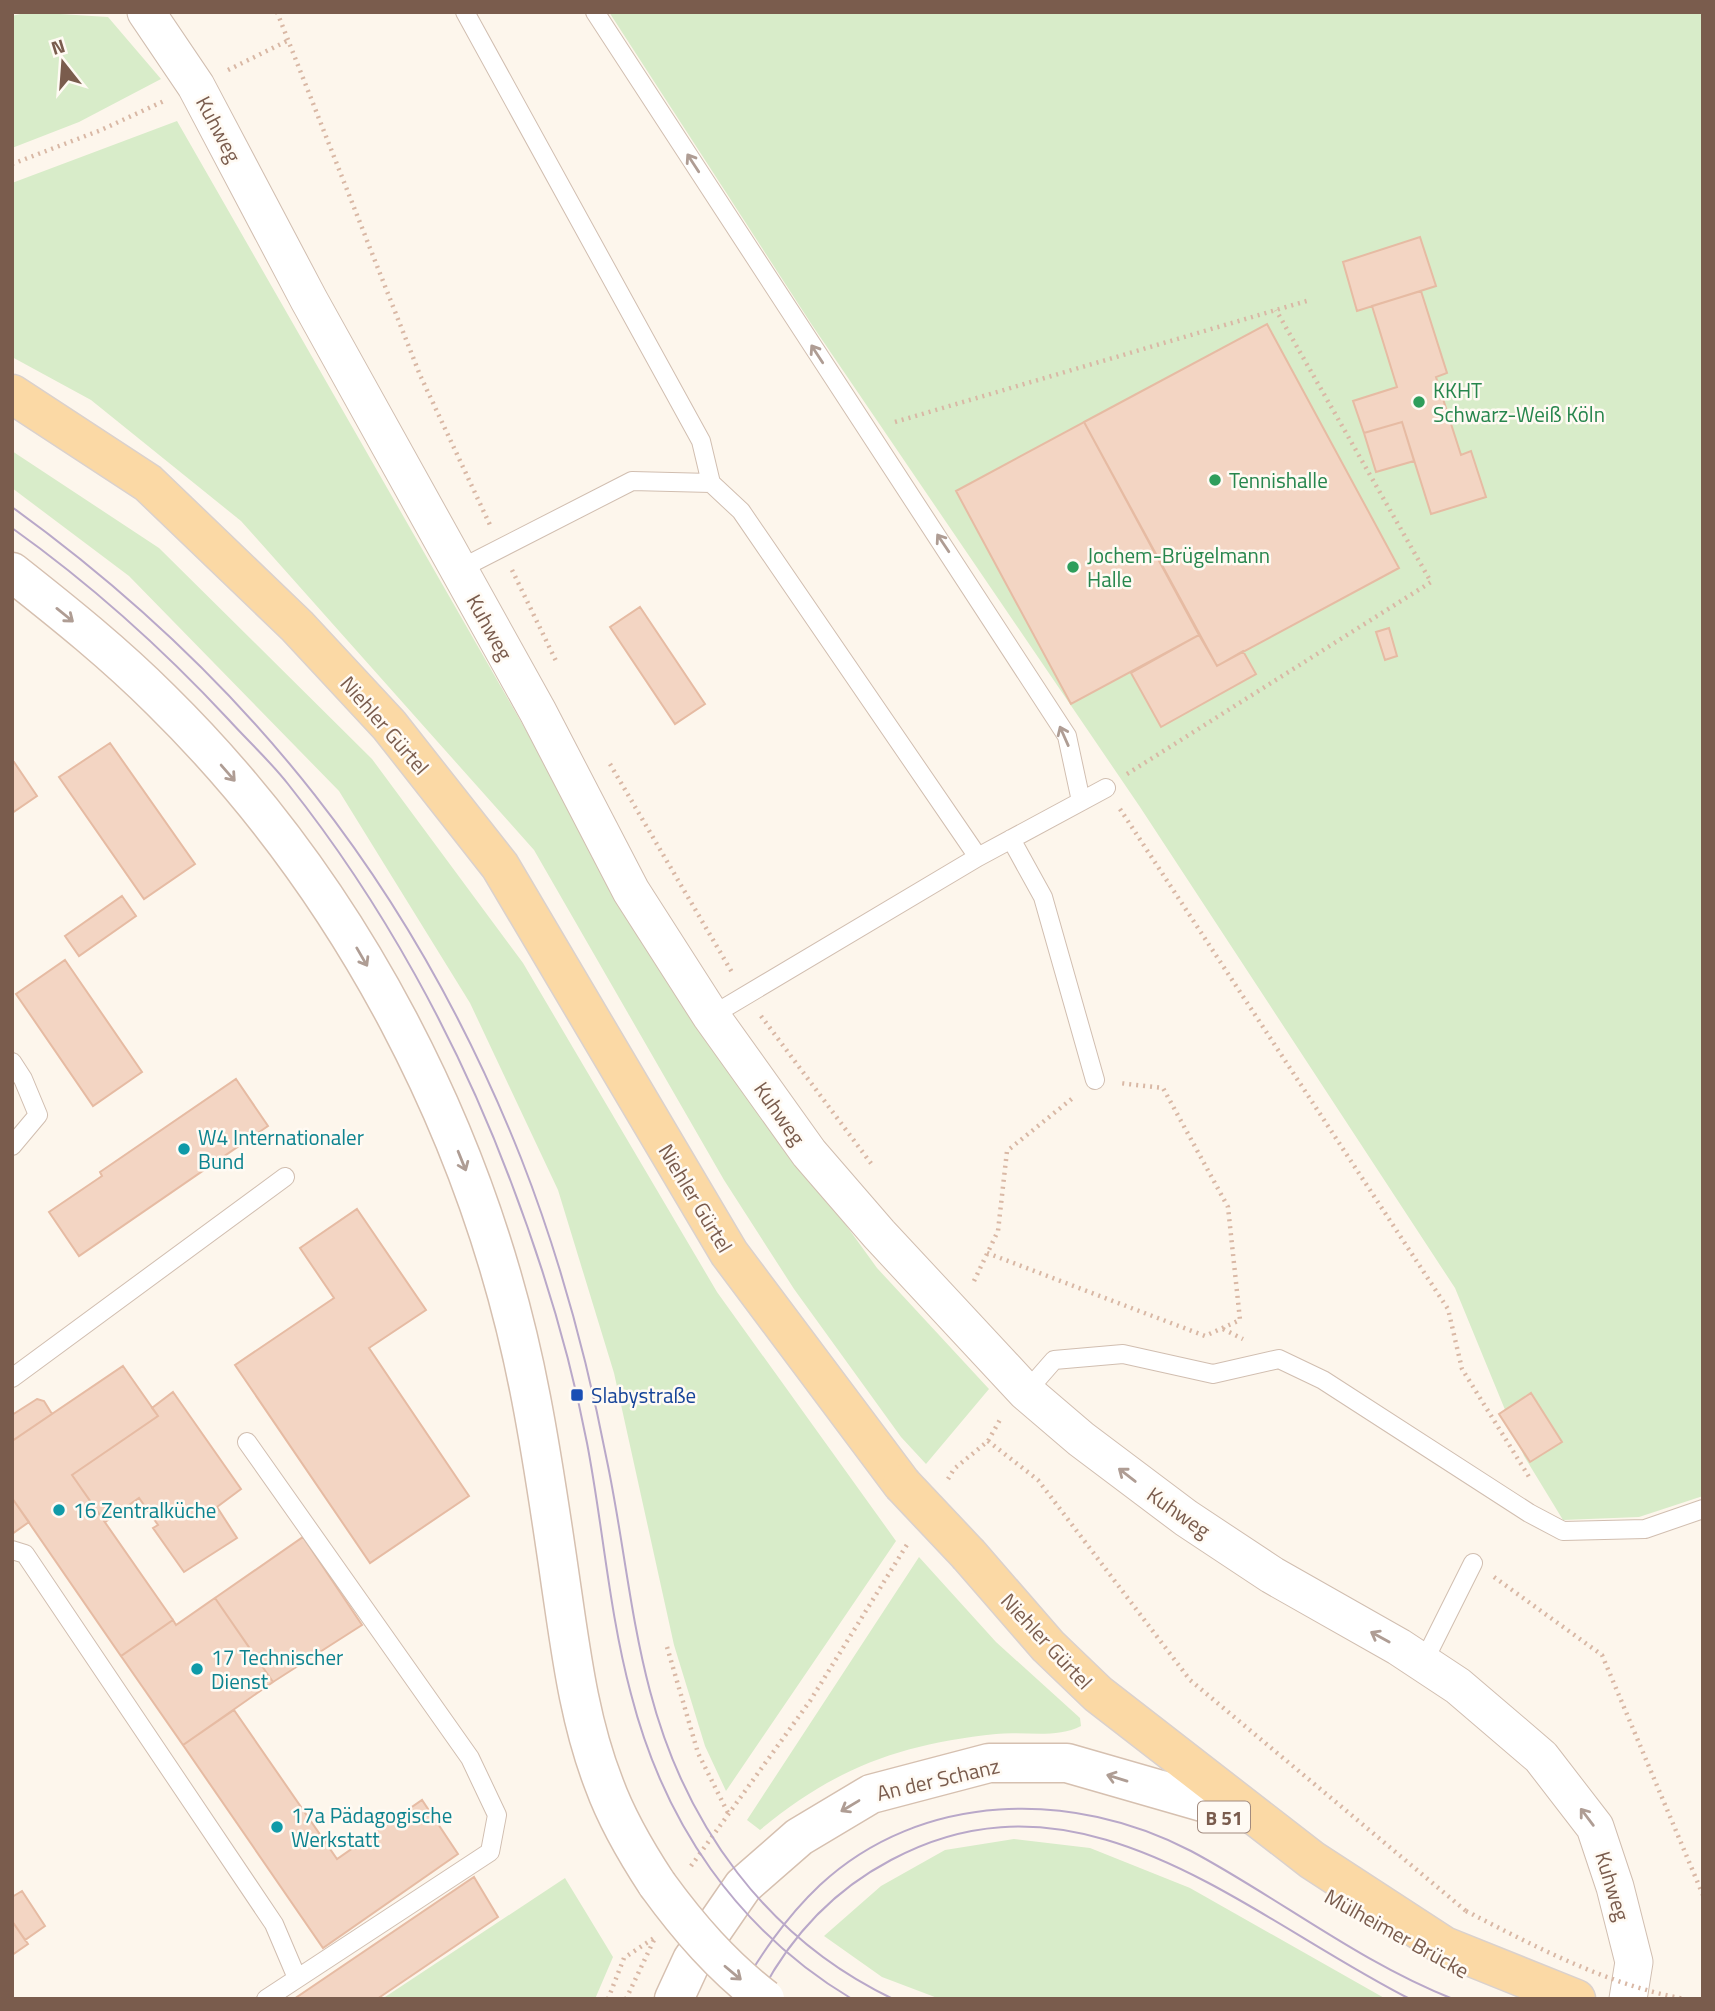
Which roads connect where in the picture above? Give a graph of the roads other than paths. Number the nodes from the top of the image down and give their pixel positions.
1 (465, 12) edge
2 (595, 12) edge
3 (143, 18) edge
4 (12, 394) edge
5 (12, 417) edge
6 (711, 484) junction
7 (458, 570) junction
8 (12, 572) edge
9 (1106, 788) road end
10 (1081, 801) junction
11 (1011, 839) junction
12 (978, 857) junction
13 (711, 1016) junction
14 (12, 1062) edge
15 (1095, 1080) road end
16 (12, 1146) edge
17 (285, 1177) dead end
18 (12, 1378) edge
19 (1026, 1392) junction
20 (247, 1442) dead end
21 (897, 1494) junction
22 (1703, 1509) edge
23 (12, 1550) edge
24 (1473, 1563) road end
25 (955, 1575) joint
26 (1423, 1663) junction
27 (1206, 1803) junction
28 (1444, 1946) joint
29 (297, 1978) junction
30 (265, 1999) edge
31 (674, 1999) edge
32 (765, 1999) edge
33 (1535, 1999) edge
34 (1576, 1999) edge
35 (1628, 1999) edge

1 - 6 lane
10 -> 2 lane
3 - 7 street, Kuhweg
4 - 21 main road, Niehler Gürtel
5 - 21 main road, Niehler Gürtel
6 - 7 lane
6 - 12 lane
7 - 13 street, Kuhweg
8 -> 32 main road, bridge
9 - 10 lane
10 - 11 lane
11 - 12 lane
11 - 15 lane
12 - 13 lane
13 - 19 street, Kuhweg
14 - 16 lane
17 - 18 lane
19 - 22 lane
26 -> 19 street, Kuhweg
20 - 29 lane
21 - 25 main road, Niehler Gürtel
21 - 28 main road, Niehler Gürtel, bridge
23 - 29 lane
24 - 26 lane
25 - 27 main road, Mülheimer Brücke / B 51
35 -> 26 street, Kuhweg
27 -> 31 main road, An der Schanz / B 51
27 - 33 main road, Mülheimer Brücke / B 51
28 - 34 main road, Mülheimer Brücke
29 - 30 lane

